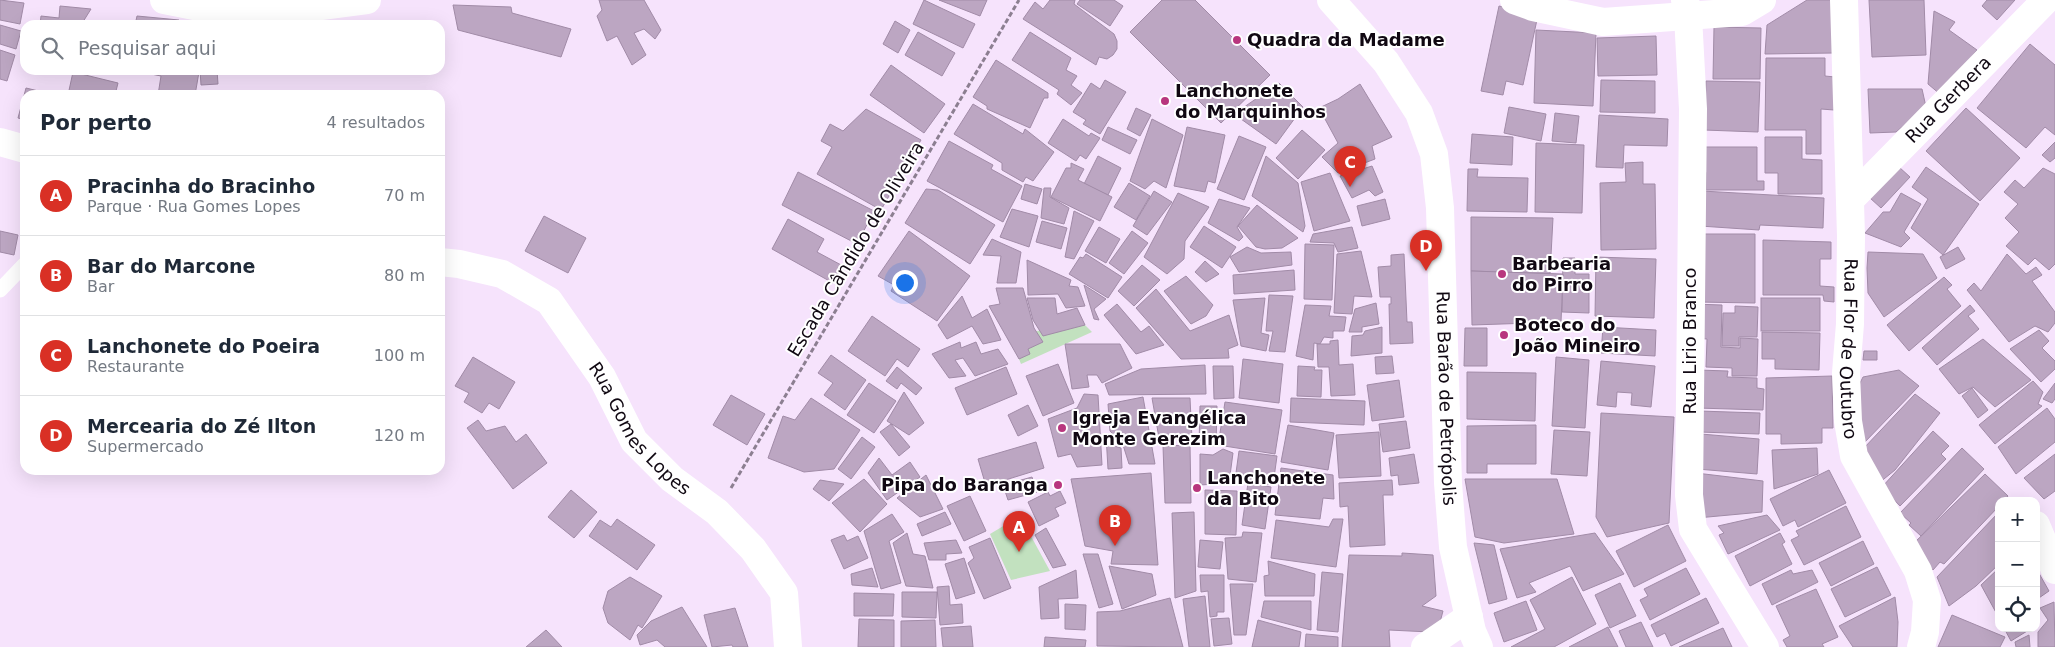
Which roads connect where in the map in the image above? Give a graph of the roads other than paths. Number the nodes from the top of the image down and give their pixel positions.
1 (164, 0) edge
2 (367, 0) edge
3 (1331, 0) edge
4 (1514, 0) edge
5 (1762, 0) edge
6 (1844, 0) edge
7 (2046, 0) edge
8 (1687, 8) edge
9 (0, 142) edge
10 (20, 148) edge
11 (1851, 199) junction
12 (445, 262) edge
13 (20, 269) edge
14 (0, 290) edge
15 (2040, 534) edge
16 (2055, 570) edge
17 (1469, 617) junction
18 (788, 647) edge
19 (1425, 647) edge
20 (1479, 647) edge
21 (1765, 647) edge
22 (1921, 647) edge

1 - 2 street
3 - 17 street, Rua Barão de Petrópolis
4 - 8 street
5 - 8 street
6 - 11 street, Rua Flor de Outubro
7 - 11 street, Rua Gerbera
8 - 21 street, Rua Lirio Branco
9 - 10 street
11 - 22 street, Rua Flor de Outubro
12 - 18 street, Rua Gomes Lopes
13 - 14 lane
15 - 16 street
17 - 19 street
17 - 20 street, Rua Barão de Petrópolis

